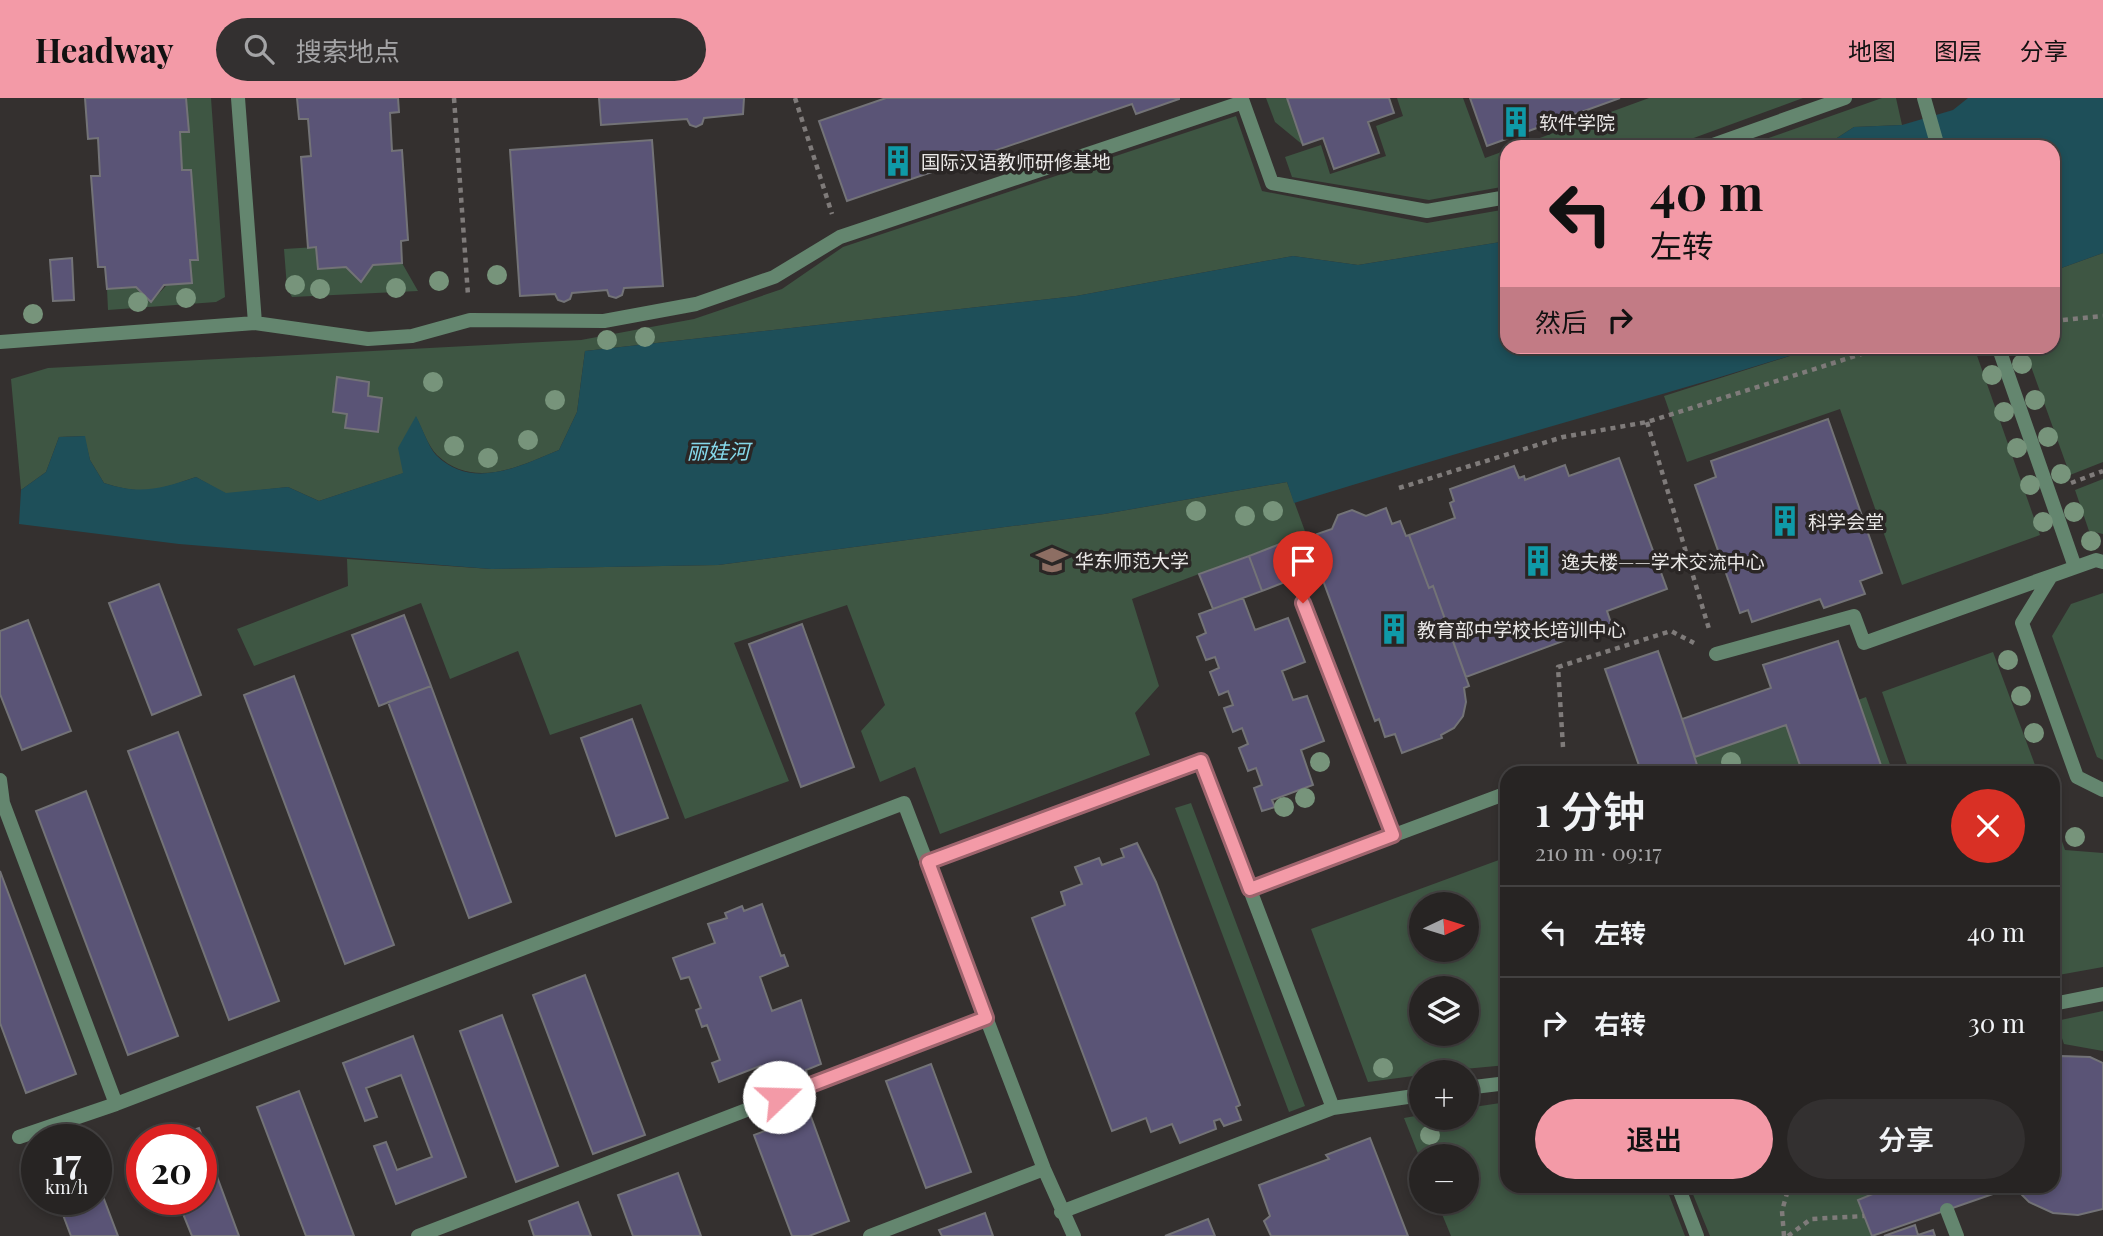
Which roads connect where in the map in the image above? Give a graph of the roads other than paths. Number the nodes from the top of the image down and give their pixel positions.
1 (238, 98) edge
2 (1845, 98) edge
3 (1243, 100) edge
4 (1926, 103) edge
5 (1727, 140) edge
6 (1936, 140) edge
7 (1500, 198) edge
8 (255, 323) junction
9 (0, 342) edge
10 (2001, 354) edge
11 (2103, 562) edge
12 (2075, 567) junction
13 (2051, 576) junction
14 (1303, 603) dead end
15 (1716, 654) road end
16 (0, 780) edge
17 (2103, 790) edge
18 (1500, 796) edge
19 (1393, 835) junction
20 (928, 862) junction
21 (1250, 889) junction
22 (2103, 994) edge
23 (2060, 1003) edge
24 (986, 1018) junction
25 (1500, 1084) edge
26 (1479, 1086) edge
27 (1409, 1097) edge
28 (116, 1104) junction
29 (1333, 1108) junction
30 (19, 1137) dead end
31 (1044, 1169) junction
32 (1681, 1193) edge
33 (1947, 1210) dead end
34 (1061, 1212) junction
35 (418, 1236) edge
36 (870, 1236) edge
37 (1074, 1236) edge
38 (1697, 1236) edge
39 (1956, 1236) edge

1 - 8 lane
2 - 5 lane
3 - 7 lane
3 - 8 lane
4 - 6 lane
8 - 9 lane
10 - 12 lane
11 - 12 lane
12 - 13 lane
13 - 15 lane
13 - 17 lane
14 - 19 lane
16 - 28 lane
18 - 19 lane
19 - 21 lane
20 - 21 lane
20 - 24 lane
20 - 28 lane
21 - 29 lane
22 - 23 lane
24 - 31 lane
24 - 35 lane
25 - 26 lane
27 - 29 lane
28 - 30 lane
29 - 34 lane
31 - 34 lane
31 - 36 lane
32 - 38 lane
33 - 39 lane
34 - 37 lane

